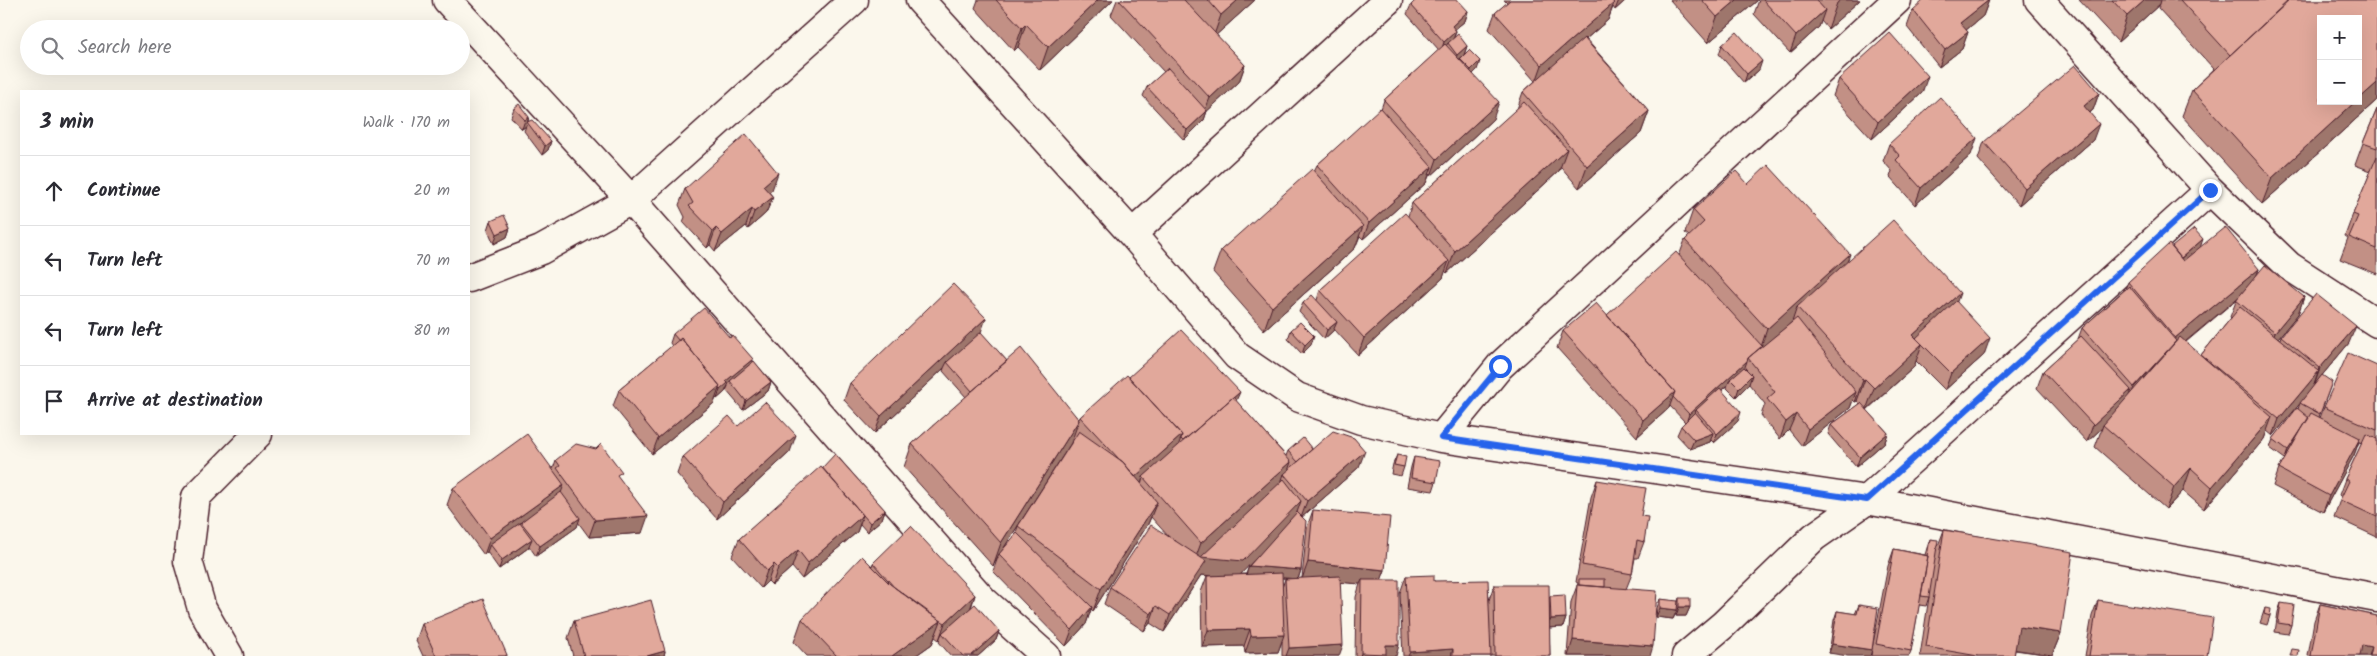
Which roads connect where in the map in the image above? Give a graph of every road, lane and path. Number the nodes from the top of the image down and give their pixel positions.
1 (447, 0) edge
2 (854, 0) edge
3 (920, 0) edge
4 (1388, 0) edge
5 (1896, 0) edge
6 (2039, 0) edge
7 (465, 20) edge
8 (470, 25) edge
9 (2210, 190) junction
10 (631, 200) junction
11 (1132, 234) junction
12 (470, 278) edge
13 (2377, 323) edge
14 (257, 435) edge
15 (1441, 438) junction
16 (1867, 500) junction
17 (2377, 598) edge
18 (229, 656) edge
19 (1046, 656) edge
20 (1686, 656) edge

1 - 7 street
2 - 10 street
3 - 11 street
4 - 11 street
5 - 15 street
6 - 9 street
8 - 10 street
9 - 13 street
9 - 16 street
10 - 12 street
10 - 19 street
11 - 15 street
14 - 18 street
15 - 16 street
16 - 17 street
16 - 20 street

